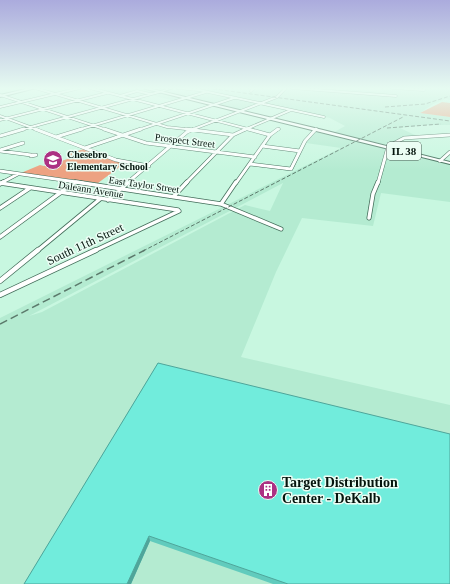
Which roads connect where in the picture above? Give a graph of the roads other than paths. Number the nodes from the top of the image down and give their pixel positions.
1 (21, 115) edge
2 (62, 115) edge
3 (74, 115) edge
4 (182, 115) edge
5 (191, 115) edge
6 (231, 115) edge
7 (254, 115) edge
8 (279, 115) edge
9 (316, 115) edge
10 (0, 116) edge
11 (128, 116) joint
12 (67, 117) junction
13 (324, 117) dead end
14 (7, 119) junction
15 (271, 119) junction
16 (0, 120) edge
17 (215, 121) junction
18 (157, 124) junction
19 (93, 126) junction
20 (30, 128) junction
21 (246, 129) junction
22 (279, 129) dead end
23 (316, 129) junction
24 (192, 130) junction
25 (122, 135) junction
26 (233, 135) junction
27 (450, 135) edge
28 (0, 136) edge
29 (270, 136) junction
30 (56, 137) junction
31 (23, 143) dead end
32 (171, 146) junction
33 (262, 146) junction
34 (388, 147) junction
35 (84, 148) junction
36 (0, 151) edge
37 (300, 151) junction
38 (215, 152) junction
39 (450, 152) edge
40 (32, 155) dead end
41 (255, 157) junction
42 (440, 160) junction
43 (450, 163) edge
44 (250, 164) junction
45 (149, 166) junction
46 (0, 171) edge
47 (18, 174) junction
48 (75, 182) junction
49 (0, 184) edge
50 (30, 188) junction
51 (121, 189) junction
52 (61, 193) junction
53 (174, 196) junction
54 (100, 199) junction
55 (108, 200) junction
56 (221, 204) junction
57 (0, 208) edge
58 (179, 210) joint
59 (369, 218) dead end
60 (280, 229) dead end
61 (0, 237) edge
62 (0, 281) edge
63 (0, 295) edge

1 - 14 street
2 - 12 street, Prospect Street
3 - 12 street
4 - 18 street
5 - 17 street
6 - 17 street
7 - 15 main road, IL 38
8 - 15 street
9 - 13 street
10 - 14 street
11 - 18 street
11 - 19 street
12 - 19 street, Prospect Street
12 - 20 street
14 - 16 street
14 - 20 street
15 - 21 street
15 - 23 main road, IL 38
17 - 21 street
17 - 24 street
18 - 24 street
18 - 25 street
19 - 25 street, Prospect Street
19 - 30 street
20 - 28 street
20 - 30 street
21 - 26 street
21 - 29 street
22 - 29 street
23 - 34 main road, IL 38
23 - 37 street
24 - 26 street
24 - 32 street
25 - 32 street, Prospect Street
25 - 35 street
26 - 38 street
27 - 34 street
29 - 33 street
30 - 35 street
31 - 36 street
32 - 38 street, Prospect Street
32 - 45 street
33 - 37 street
33 - 41 street
34 - 42 main road, IL 38
34 - 59 street
35 - 45 street
36 - 40 street
37 - 44 street
38 - 41 street, Prospect Street
38 - 53 street
39 - 42 street
41 - 44 street
42 - 43 main road, IL 38
44 - 56 street
45 - 51 street
46 - 47 street, East Taylor Street
47 - 48 street, East Taylor Street
47 - 49 street
48 - 51 street, East Taylor Street
48 - 52 street
49 - 50 street, Daleann Avenue
50 - 52 street, Daleann Avenue
50 - 57 street
51 - 53 street, East Taylor Street
51 - 55 street
52 - 54 street, Daleann Avenue
52 - 61 street
53 - 56 street, East Taylor Street
54 - 55 street, Daleann Avenue
54 - 62 street
55 - 58 street, Daleann Avenue
56 - 60 street, East Taylor Street
58 - 63 street, South 11th Street

